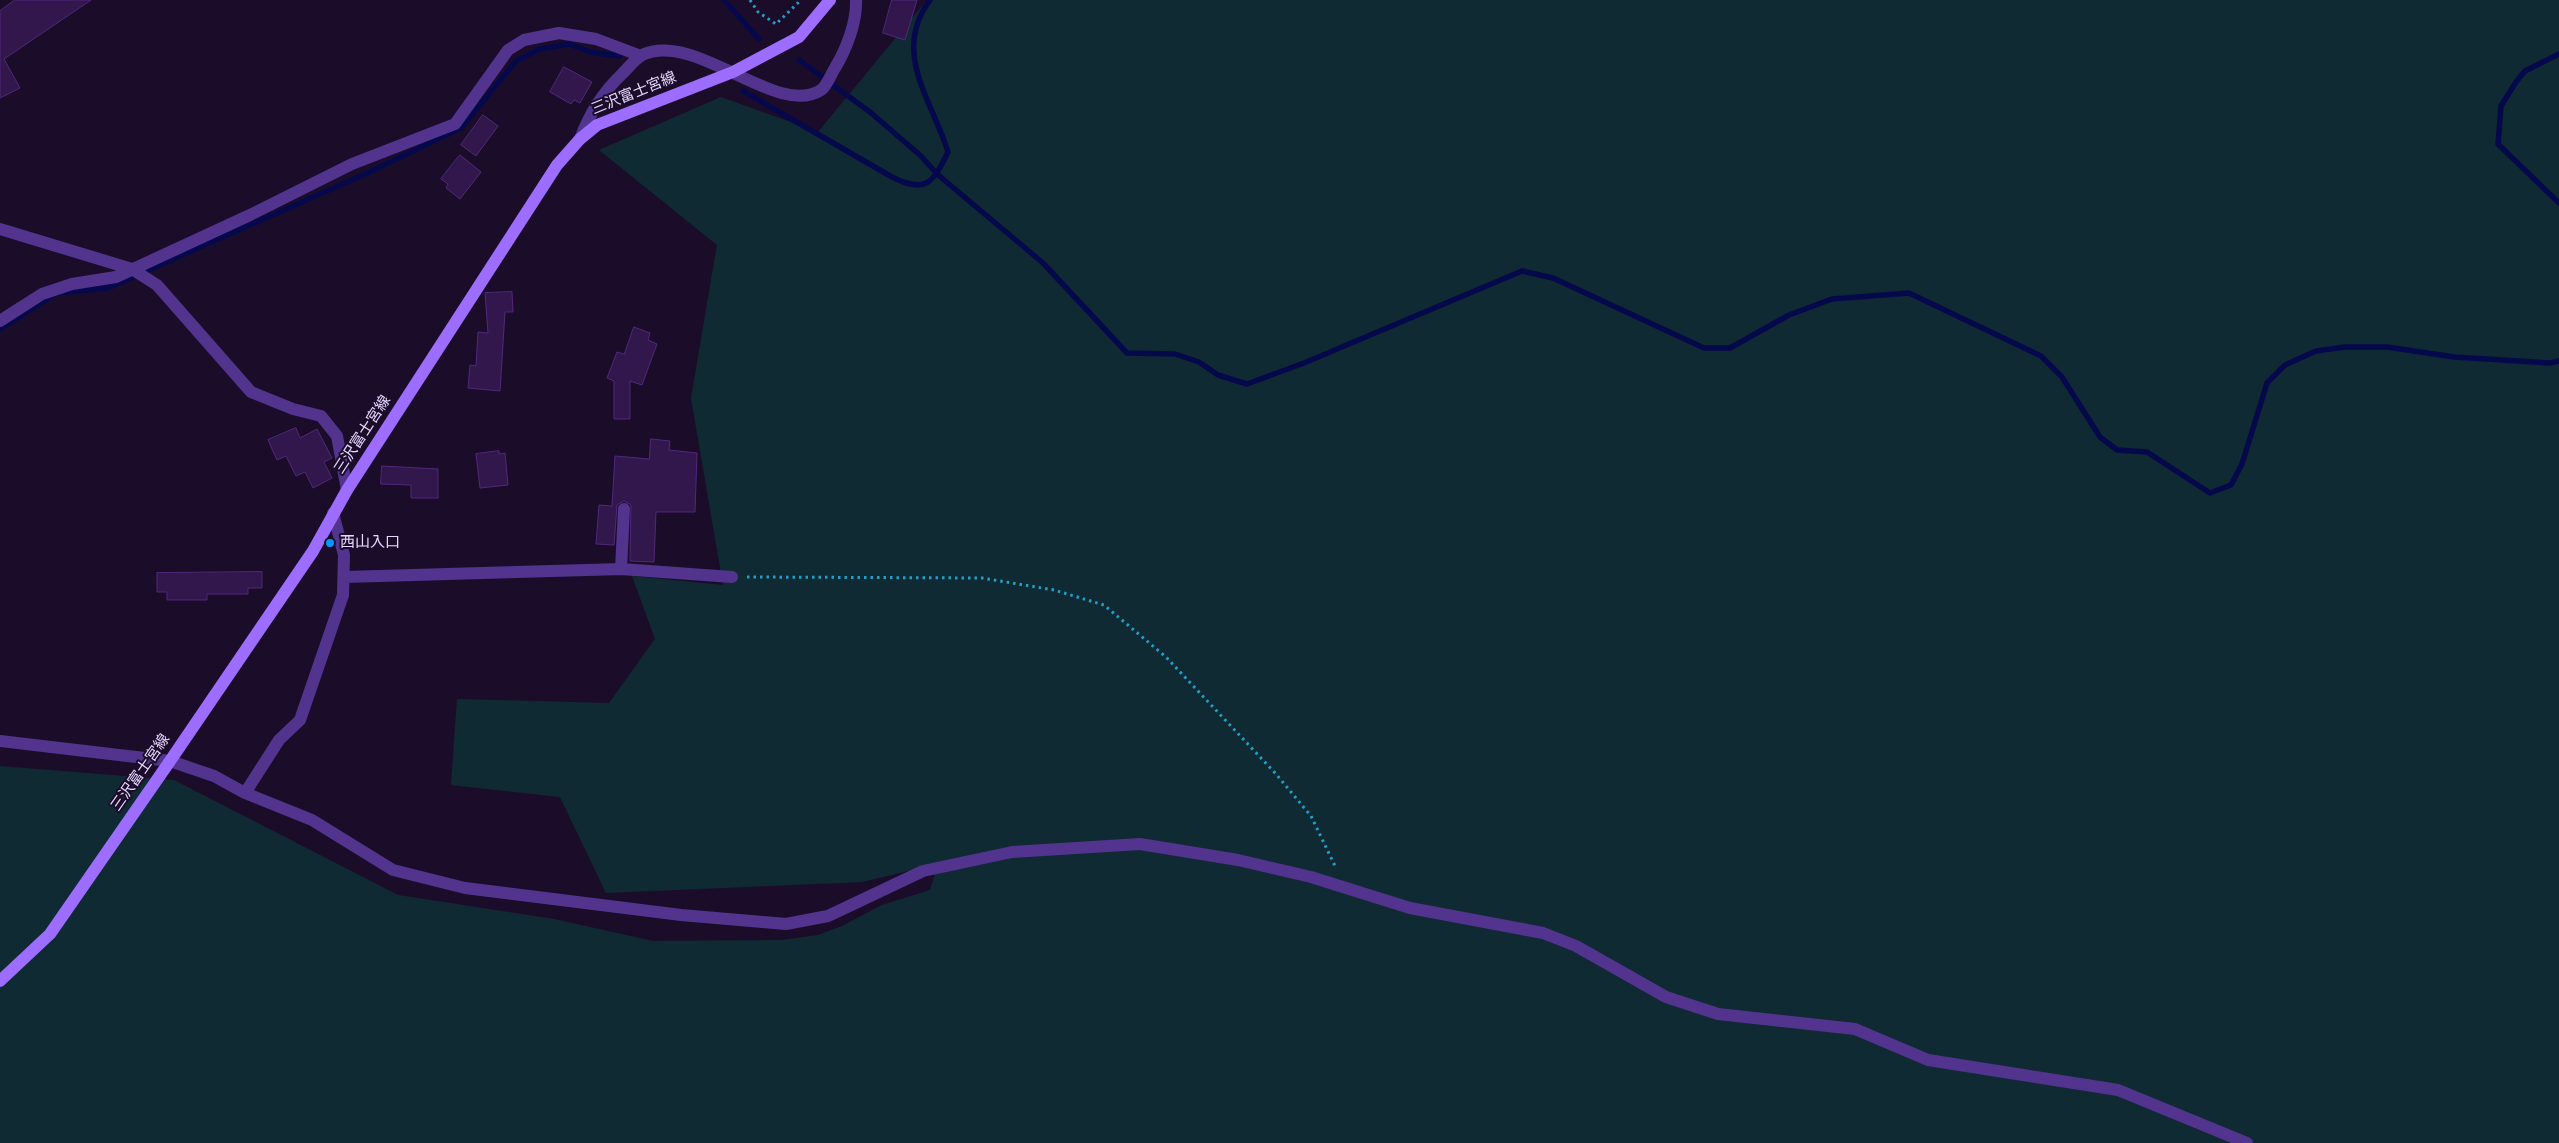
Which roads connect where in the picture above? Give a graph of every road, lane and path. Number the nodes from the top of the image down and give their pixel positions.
1 (750, 0) edge
2 (802, 0) edge
3 (830, 0) edge
4 (856, 0) edge
5 (641, 56) junction
6 (733, 72) junction
7 (580, 139) junction
8 (0, 229) edge
9 (132, 269) junction
10 (0, 321) edge
11 (347, 490) junction
12 (624, 509) dead end
13 (333, 513) junction
14 (621, 569) junction
15 (344, 577) junction
16 (732, 577) joint
17 (0, 741) edge
18 (170, 761) junction
19 (244, 794) junction
20 (1344, 887) junction
21 (0, 981) edge
22 (2247, 1143) edge

1 - 2 path
3 - 6 main road, 三沢富士宮線
4 - 6 street
5 - 6 street
5 - 7 street
5 - 9 street
6 - 7 main road, 三沢富士宮線
7 - 11 main road, 三沢富士宮線
8 - 9 street
9 - 10 street
9 - 11 street
11 - 13 main road, 三沢富士宮線
12 - 14 street
13 - 15 street
13 - 18 main road, 三沢富士宮線
14 - 15 street
14 - 16 street
15 - 19 street
16 - 20 path
17 - 18 street
18 - 19 street
18 - 21 main road, 三沢富士宮線
19 - 20 street
20 - 22 street

